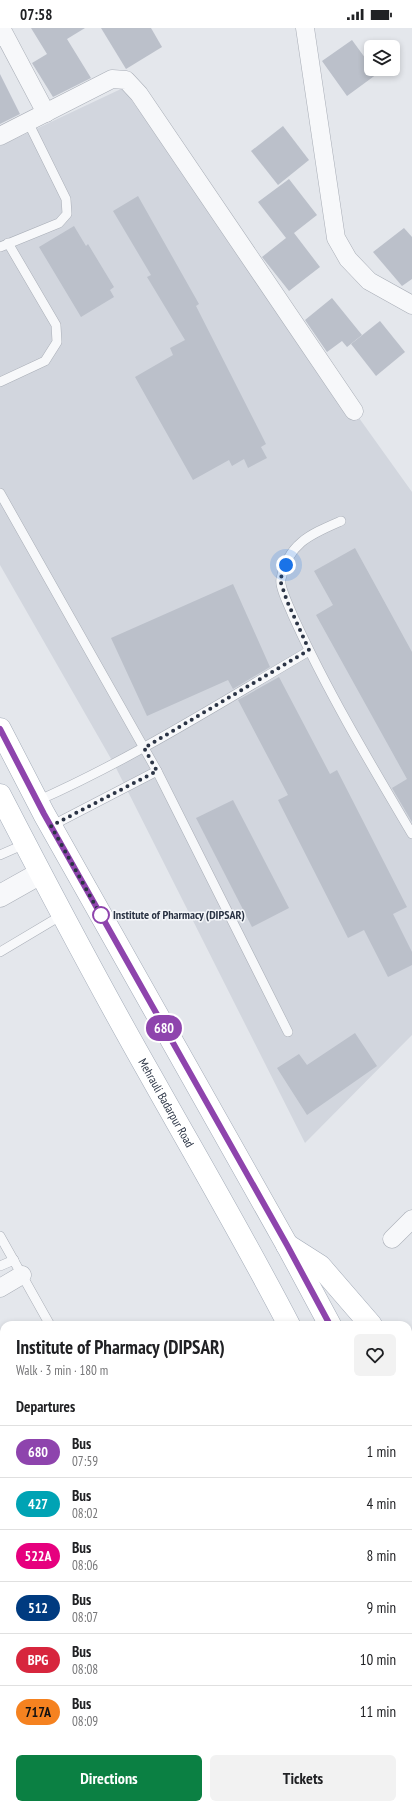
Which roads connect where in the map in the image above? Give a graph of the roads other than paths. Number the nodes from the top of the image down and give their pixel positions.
1 (2, 28) edge
2 (305, 28) edge
3 (46, 113) junction
4 (28, 122) junction
5 (0, 136) edge
6 (4, 245) edge
7 (412, 305) edge
8 (0, 382) edge
9 (354, 411) dead end
10 (0, 493) edge
11 (341, 521) dead end
12 (309, 650) junction
13 (0, 729) edge
14 (144, 748) junction
15 (157, 771) junction
16 (0, 795) edge
17 (37, 801) junction
18 (51, 826) junction
19 (412, 834) edge
20 (25, 844) junction
21 (0, 855) edge
22 (39, 874) junction
23 (0, 896) edge
24 (62, 915) junction
25 (0, 952) edge
26 (288, 1032) dead end
27 (412, 1219) edge
28 (0, 1236) edge
29 (392, 1239) dead end
30 (287, 1245) junction
31 (0, 1266) edge
32 (18, 1267) junction
33 (0, 1288) edge
34 (48, 1321) edge
35 (287, 1321) edge
36 (328, 1321) edge
37 (368, 1321) edge

1 - 3 street
2 - 7 street
3 - 4 street
3 - 9 street
4 - 5 street
4 - 6 lane
6 - 8 lane
10 - 14 lane
11 - 12 lane
12 - 14 lane
12 - 19 lane
13 - 17 main road
14 - 15 lane
14 - 17 lane
15 - 18 lane
15 - 26 lane
16 - 20 main road, Mehrauli Badarpur Road
17 - 18 main road
18 - 30 main road
20 - 21 lane
20 - 22 main road, Mehrauli Badarpur Road
22 - 23 street
22 - 24 main road, Mehrauli Badarpur Road
24 - 25 lane
24 - 35 main road, Mehrauli Badarpur Road
27 - 29 street
28 - 32 lane
30 - 36 main road
30 - 37 main road
31 - 32 lane
32 - 33 street
32 - 34 lane

